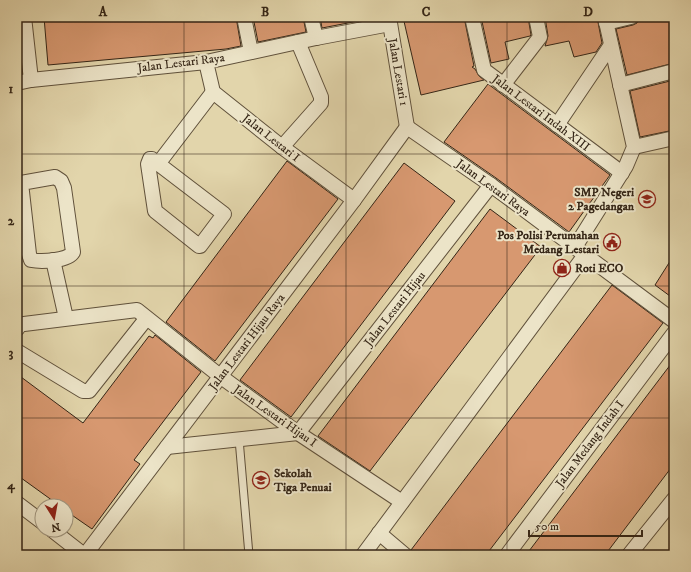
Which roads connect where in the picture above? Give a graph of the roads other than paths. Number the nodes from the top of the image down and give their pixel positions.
1 (24, 17) edge
2 (244, 17) edge
3 (311, 17) edge
4 (472, 17) edge
5 (536, 17) edge
6 (631, 17) edge
7 (389, 20) edge
8 (606, 20) edge
9 (316, 38) junction
10 (298, 42) junction
11 (611, 45) junction
12 (251, 52) junction
13 (206, 62) junction
14 (674, 72) edge
15 (31, 80) junction
16 (17, 83) edge
17 (503, 85) junction
18 (620, 85) junction
19 (212, 92) junction
20 (557, 125) junction
21 (407, 128) junction
22 (674, 138) edge
23 (634, 146) junction
24 (282, 147) junction
25 (158, 164) junction
26 (622, 173) junction
27 (491, 185) junction
28 (354, 200) junction
29 (580, 251) junction
30 (52, 260) junction
31 (66, 318) junction
32 (146, 319) junction
33 (674, 322) edge
34 (17, 329) edge
35 (674, 333) edge
36 (17, 351) edge
37 (220, 376) junction
38 (298, 433) junction
39 (240, 439) junction
40 (167, 446) junction
41 (674, 499) edge
42 (402, 502) junction
43 (17, 503) edge
44 (34, 516) edge
45 (379, 533) junction
46 (63, 538) edge
47 (85, 555) edge
48 (249, 555) edge
49 (363, 555) edge
50 (405, 555) edge
51 (506, 555) edge
52 (629, 555) edge

1 - 15 street
2 - 12 street
3 - 9 street
4 - 17 street, Jalan Lestari Indah XIII
5 - 17 street
6 - 8 street
7 - 9 street, Jalan Lestari Raya
7 - 21 street, Jalan Lestari 1
8 - 11 street
9 - 10 street, Jalan Lestari Raya
10 - 12 street, Jalan Lestari Raya
10 - 24 street
11 - 18 street
11 - 20 street
12 - 13 street, Jalan Lestari Raya
13 - 15 street, Jalan Lestari Raya
13 - 19 street
14 - 18 street
15 - 16 street, Jalan Lestari Raya
17 - 20 street, Jalan Lestari Indah XIII
18 - 23 street
19 - 24 street, Jalan Lestari I
19 - 25 street
20 - 26 street, Jalan Lestari Indah XIII
21 - 27 street, Jalan Lestari Raya
21 - 28 street, Jalan Lestari Hijau Raya
22 - 23 street
23 - 26 street
24 - 28 street, Jalan Lestari I
25 - 25 street
26 - 29 street
27 - 29 street, Jalan Lestari Raya
27 - 38 street, Jalan Lestari Hijau
28 - 37 street, Jalan Lestari Hijau Raya
29 - 33 street, Jalan Lestari Raya
29 - 42 street
30 - 30 street
30 - 31 street
31 - 32 street, Jalan Lestari Hijau I
31 - 34 street, Jalan Lestari Hijau I
32 - 36 street
32 - 37 street, Jalan Lestari Hijau I
35 - 51 street, Jalan Medang Indah I
37 - 38 street, Jalan Lestari Hijau I
37 - 40 street, Jalan Lestari Hijau Raya
38 - 39 street
38 - 42 street, Jalan Lestari Hijau I
39 - 40 street
39 - 48 lane
40 - 47 street, Jalan Lestari Hijau Raya
41 - 52 street
42 - 45 street
43 - 44 street
45 - 49 street
45 - 50 street
46 - 47 street

